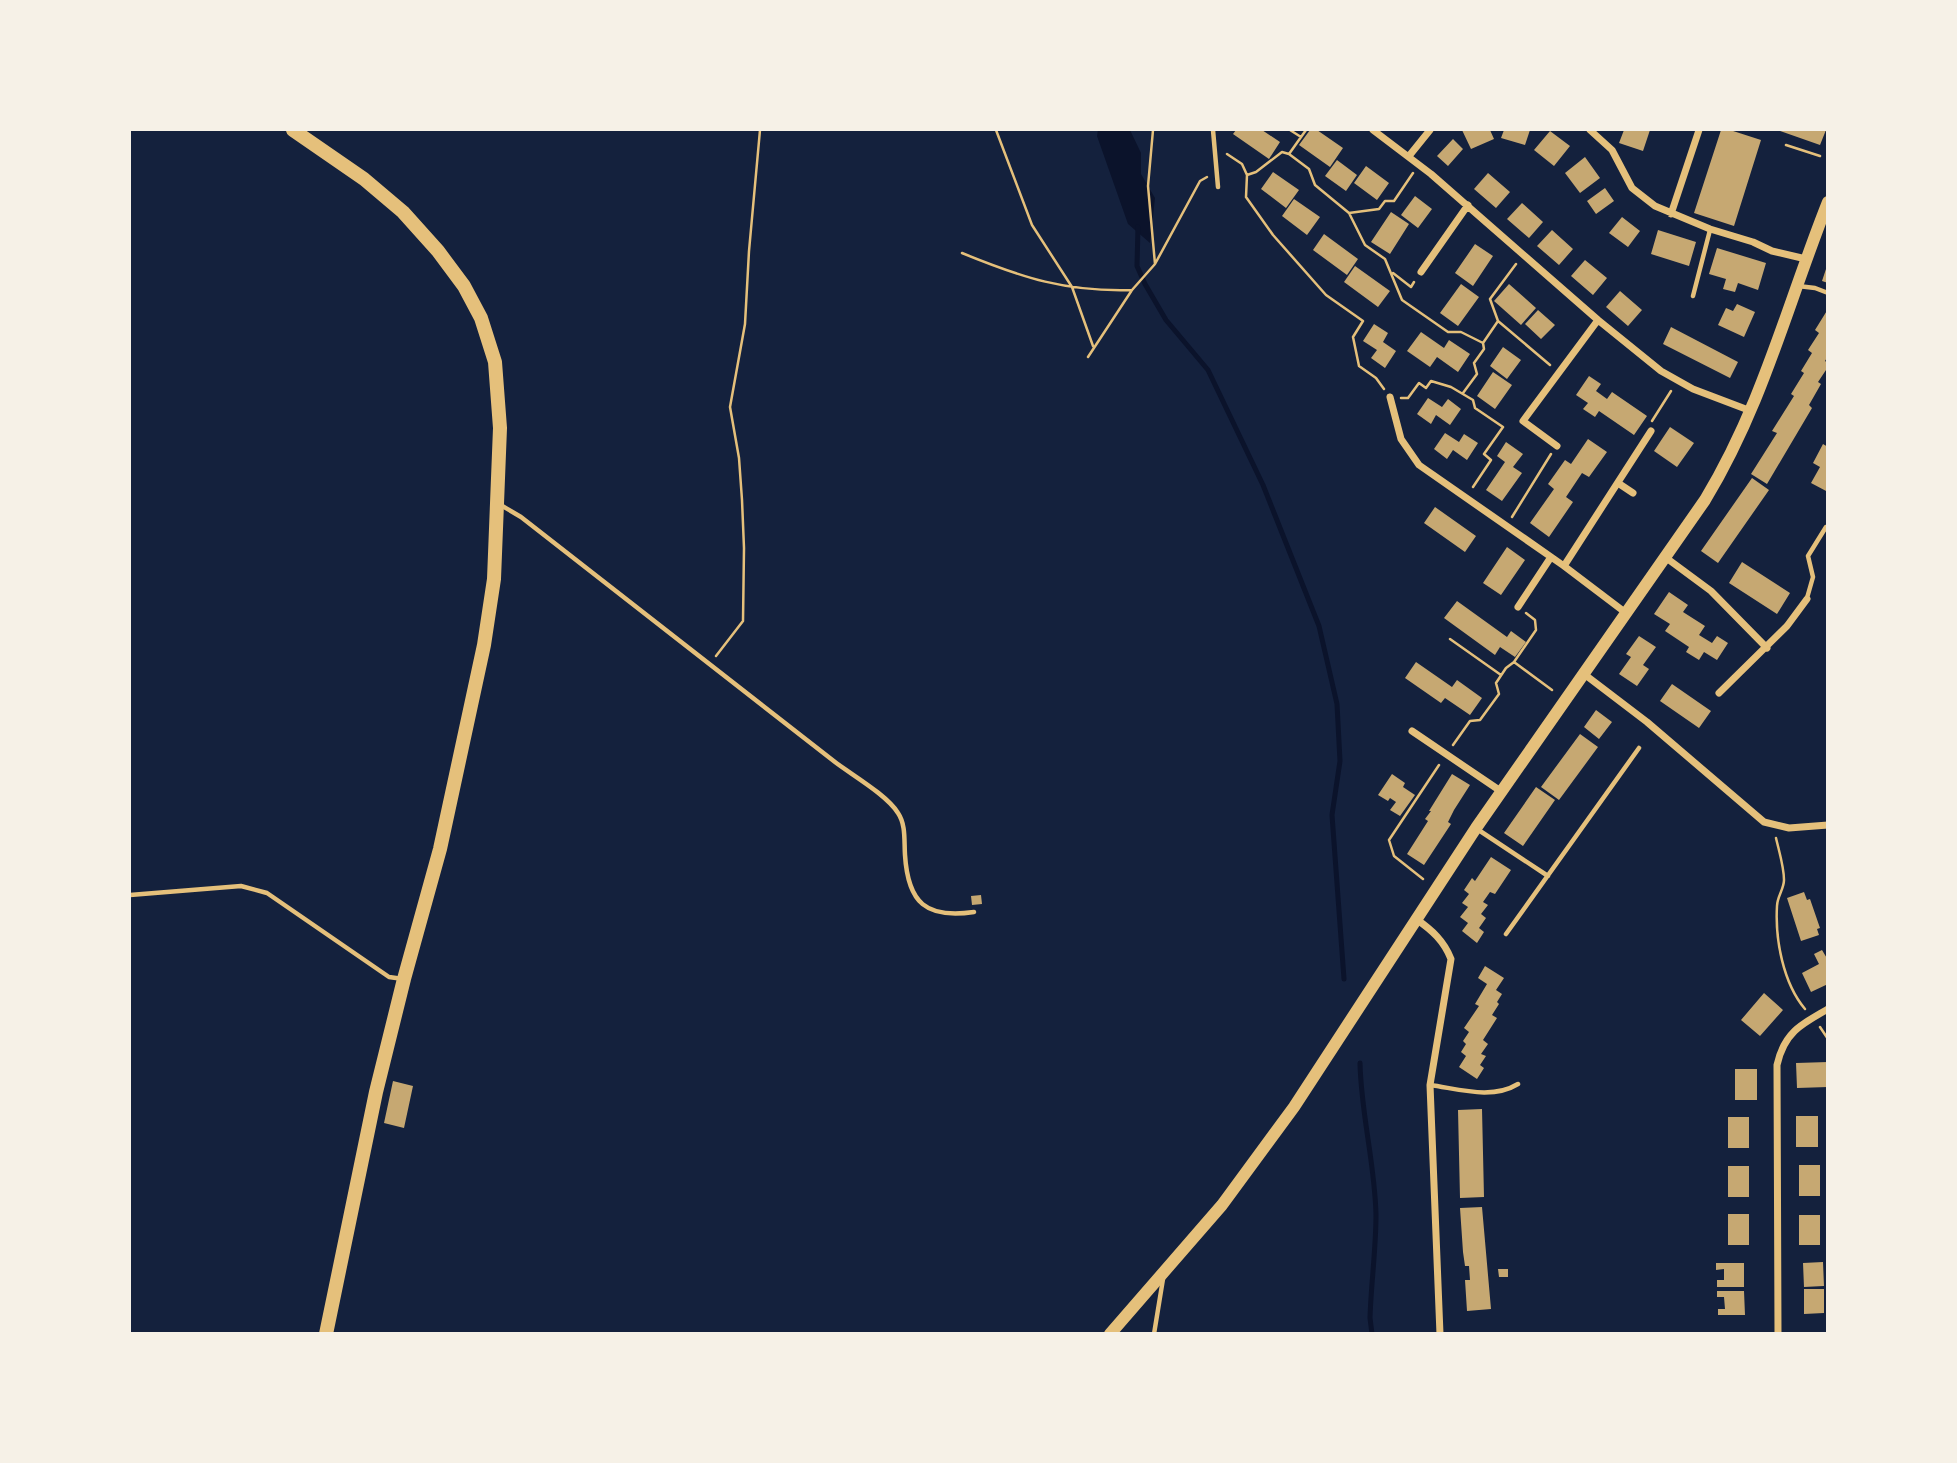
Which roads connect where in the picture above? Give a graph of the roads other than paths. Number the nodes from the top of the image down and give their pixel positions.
1 (293, 130) edge
2 (1213, 130) edge
3 (1373, 130) edge
4 (1430, 130) edge
5 (1591, 130) edge
6 (1699, 130) edge
7 (1409, 156) junction
8 (1217, 187) dead end
9 (1828, 202) edge
10 (1468, 205) junction
11 (1671, 214) junction
12 (1710, 229) junction
13 (1823, 231) edge
14 (1806, 260) junction
15 (1421, 272) dead end
16 (1798, 286) junction
17 (1828, 293) edge
18 (1693, 296) dead end
19 (1598, 320) junction
20 (1390, 397) road end
21 (1751, 411) junction
22 (1651, 431) road end
23 (1557, 446) road end
24 (1618, 483) junction
25 (1633, 494) dead end
26 (498, 504) junction
27 (1826, 527) edge
28 (1551, 557) junction
29 (1665, 557) junction
30 (1564, 566) junction
31 (1807, 599) joint
32 (1518, 607) road end
33 (1626, 613) junction
34 (1767, 648) junction
35 (1584, 674) junction
36 (1719, 693) dead end
37 (1412, 731) dead end
38 (1639, 748) dead end
39 (1503, 792) junction
40 (1828, 825) edge
41 (1476, 828) junction
42 (1548, 876) junction
43 (130, 895) edge
44 (974, 912) dead end
45 (1416, 919) junction
46 (1506, 934) dead end
47 (404, 979) junction
48 (1828, 1009) edge
49 (1518, 1084) dead end
50 (1430, 1085) junction
51 (1165, 1271) junction
52 (326, 1334) edge
53 (1110, 1334) edge
54 (1154, 1334) edge
55 (1440, 1334) edge
56 (1778, 1334) edge

1 - 26 main road
2 - 8 lane
3 - 7 street
4 - 7 street
5 - 11 street
6 - 11 street
7 - 10 street
9 - 13 street
10 - 15 street
10 - 19 street
11 - 12 street
12 - 14 street
12 - 18 lane
13 - 14 street
14 - 16 street
16 - 17 lane
16 - 21 street
19 - 21 street
19 - 23 street
20 - 28 street
21 - 29 street
22 - 24 street
24 - 25 street
24 - 30 street
26 - 44 lane
26 - 47 main road
27 - 31 lane
28 - 30 street
28 - 32 street
29 - 33 street
29 - 34 street
30 - 33 street
31 - 34 street
33 - 35 street
34 - 36 street
35 - 39 street
35 - 40 street
37 - 39 street
38 - 42 lane
39 - 41 street
41 - 42 lane
41 - 45 street
42 - 46 lane
43 - 47 lane
45 - 50 street
45 - 51 street
47 - 52 main road
48 - 56 street
49 - 50 lane
50 - 55 street
51 - 53 street
51 - 54 lane

